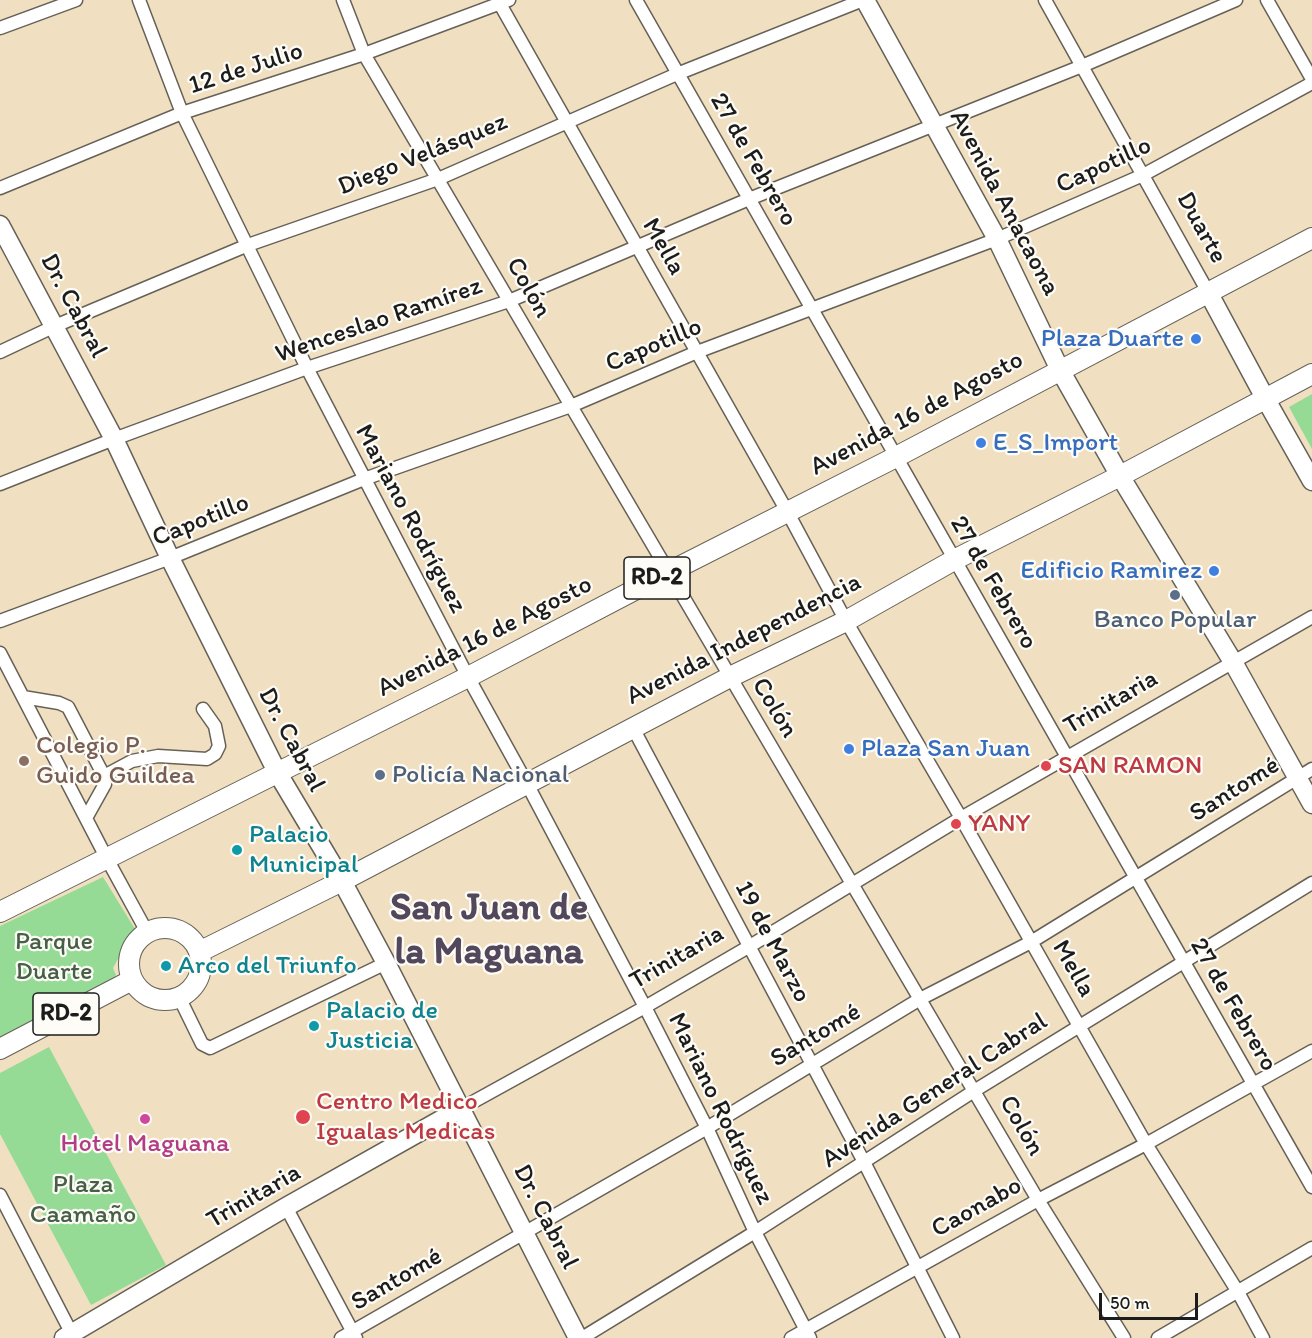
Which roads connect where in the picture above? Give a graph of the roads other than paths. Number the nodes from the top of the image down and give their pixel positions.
1 (76, 0) edge
2 (138, 0) edge
3 (343, 0) edge
4 (636, 0) edge
5 (864, 0) edge
6 (1045, 0) edge
7 (1236, 0) edge
8 (1267, 0) edge
9 (504, 2) edge
10 (0, 28) edge
11 (364, 54) junction
12 (1082, 66) junction
13 (677, 74) junction
14 (1312, 81) edge
15 (182, 113) junction
16 (566, 121) junction
17 (934, 124) junction
18 (1143, 175) junction
19 (438, 179) junction
20 (0, 188) edge
21 (749, 199) junction
22 (0, 225) edge
23 (998, 238) junction
24 (1312, 238) edge
25 (248, 245) junction
26 (637, 247) junction
27 (1208, 292) junction
28 (509, 301) junction
29 (811, 308) junction
30 (55, 326) junction
31 (0, 352) edge
32 (697, 352) junction
33 (307, 368) junction
34 (1060, 370) junction
35 (1312, 374) edge
36 (1265, 398) junction
37 (571, 406) junction
38 (114, 439) junction
39 (896, 457) junction
40 (1120, 476) junction
41 (364, 479) junction
42 (1312, 481) edge
43 (0, 484) edge
44 (788, 513) junction
45 (170, 558) junction
46 (954, 560) junction
47 (669, 572) junction
48 (1312, 617) edge
49 (0, 621) edge
50 (846, 621) junction
51 (0, 653) edge
52 (1233, 662) junction
53 (468, 677) junction
54 (730, 677) junction
55 (23, 697) junction
56 (203, 709) dead end
57 (633, 728) junction
58 (1067, 758) junction
59 (277, 772) junction
60 (1305, 774) edge
61 (104, 776) junction
62 (526, 782) junction
63 (1312, 804) edge
64 (86, 818) junction
65 (961, 818) junction
66 (106, 857) junction
67 (1135, 879) junction
68 (342, 881) junction
69 (1312, 883) edge
70 (852, 885) junction
71 (0, 912) edge
72 (147, 932) junction
73 (1031, 942) junction
74 (750, 946) junction
75 (199, 952) junction
76 (386, 963) junction
77 (1183, 963) junction
78 (132, 980) junction
79 (179, 997) junction
80 (920, 999) junction
81 (645, 1006) junction
82 (1079, 1026) junction
83 (0, 1049) edge
84 (1312, 1051) edge
85 (811, 1065) junction
86 (1252, 1085) junction
87 (974, 1091) junction
88 (462, 1108) junction
89 (707, 1128) junction
90 (1146, 1144) junction
91 (864, 1162) junction
92 (1312, 1188) edge
93 (0, 1195) edge
94 (1038, 1200) junction
95 (286, 1207) junction
96 (524, 1232) junction
97 (755, 1232) junction
98 (1312, 1248) edge
99 (917, 1267) junction
100 (1238, 1292) junction
101 (808, 1334) edge
102 (70, 1336) edge
103 (350, 1336) edge
104 (580, 1338) edge
105 (791, 1338) edge
106 (953, 1338) edge
107 (1124, 1338) edge
108 (1158, 1338) edge
109 (1263, 1338) edge

1 - 10 street
2 - 15 street, Mariano Rodríguez
3 - 11 street, Colón
4 - 13 street, 27 de Febrero
5 - 13 street, Diego Velásquez
5 - 17 street, Avenida Anacaona
6 - 12 street, Duarte
7 - 12 street, Wenceslao Ramírez
8 - 14 street
9 - 11 street, 12 de Julio
9 - 16 street, Mella
11 - 15 street, 12 de Julio
11 - 19 street, Colón
12 - 17 street, Wenceslao Ramírez
12 - 18 street, Duarte
13 - 16 street, Diego Velásquez
13 - 21 street, 27 de Febrero
14 - 18 street, Capotillo
15 - 20 street, 12 de Julio
15 - 25 street, Mariano Rodríguez
16 - 19 street, Diego Velásquez
16 - 26 street, Mella
17 - 21 street, Wenceslao Ramírez
17 - 23 street, Avenida Anacaona
18 - 23 street, Capotillo
18 - 27 street, Duarte
19 - 25 street, Diego Velásquez
19 - 28 street, Colón
21 - 26 street, Wenceslao Ramírez
21 - 29 street, 27 de Febrero
22 - 30 street, Dr. Cabral
23 - 29 street, Capotillo
23 - 34 street, Avenida Anacaona
24 - 27 main road, Avenida 16 de Agosto / RD-2
25 - 30 street, Diego Velásquez
25 - 33 street, Mariano Rodríguez
26 - 28 street, Wenceslao Ramírez
26 - 32 street, Mella
27 - 34 main road, Avenida 16 de Agosto / RD-2
27 - 36 street, Duarte
28 - 33 street, Wenceslao Ramírez
28 - 37 street, Colón
29 - 32 street, Capotillo
29 - 39 street, 27 de Febrero
30 - 31 street, Diego Velásquez
30 - 38 street, Dr. Cabral
32 - 37 street, Capotillo
32 - 44 street, Mella
33 - 38 street, Wenceslao Ramírez
33 - 41 street, Mariano Rodríguez
34 - 39 main road, Avenida 16 de Agosto / RD-2
34 - 40 street, Avenida Anacaona
35 - 36 main road, Avenida Independencia
36 - 40 main road, Avenida Independencia
36 - 42 street, Duarte
37 - 41 street, Capotillo
37 - 47 street, Colón
38 - 43 street, Wenceslao Ramírez
38 - 45 street, Dr. Cabral
39 - 44 main road, Avenida 16 de Agosto / RD-2
39 - 46 street, 27 de Febrero
40 - 46 main road, Avenida Independencia
40 - 52 street, Avenida Anacaona
41 - 45 street, Capotillo
41 - 53 street, Mariano Rodríguez
44 - 47 main road, Avenida 16 de Agosto / RD-2
44 - 50 street, Mella
45 - 49 street, Capotillo
45 - 59 street, Dr. Cabral
46 - 50 main road, Avenida Independencia
46 - 58 street, 27 de Febrero
47 - 53 main road, Avenida 16 de Agosto / RD-2
47 - 54 street, Colón
48 - 52 street, Trinitaria
50 - 54 main road, Avenida Independencia
50 - 65 street, Mella
51 - 55 street
52 - 58 street, Trinitaria
52 - 60 street, Avenida Anacaona
53 - 59 main road, Avenida 16 de Agosto / RD-2
53 - 62 street, Mariano Rodríguez
54 - 57 main road, Avenida Independencia
54 - 70 street, Colón
55 - 61 street
55 - 64 street
56 - 61 street
57 - 62 main road, Avenida Independencia
57 - 74 street, 19 de Marzo
58 - 65 street, Trinitaria
58 - 67 street, 27 de Febrero
59 - 66 main road, Avenida 16 de Agosto / RD-2
59 - 68 street, Dr. Cabral
60 - 63 street, Avenida Anacaona
60 - 67 street, Santomé
61 - 64 street
62 - 68 main road, Avenida Independencia
62 - 81 street, Mariano Rodríguez
64 - 66 street
65 - 70 street, Trinitaria
65 - 73 street, Mella
66 - 71 main road, Avenida 16 de Agosto / RD-2
66 - 72 street
67 - 73 street, Santomé
67 - 77 street, 27 de Febrero
68 - 75 main road, Avenida Independencia
68 - 76 street, Dr. Cabral
69 - 77 street, Avenida General Cabral
70 - 74 street, Trinitaria
70 - 80 street, Colón
72 - 75 main road
72 - 78 main road, RD-2
73 - 80 street, Santomé
73 - 82 street, Mella
74 - 81 street, Trinitaria
74 - 85 street, 19 de Marzo
75 - 79 main road
76 - 79 street
76 - 88 street, Dr. Cabral
77 - 82 street, Avenida General Cabral
77 - 86 street, 27 de Febrero
78 - 79 main road, RD-2
78 - 83 main road, RD-2
80 - 85 street, Santomé
80 - 87 street, Colón
81 - 88 street, Trinitaria
81 - 89 street, Mariano Rodríguez
82 - 87 street, Avenida General Cabral
82 - 90 street, Mella
84 - 86 street, Caonabo
85 - 89 street, Santomé
85 - 91 street, 19 de Marzo
86 - 90 street, Caonabo
86 - 92 street, 27 de Febrero
87 - 91 street, Avenida General Cabral
87 - 94 street, Colón
88 - 95 street, Trinitaria
88 - 96 street, Dr. Cabral
89 - 96 street, Santomé
89 - 97 street, Mariano Rodríguez
90 - 94 street, Caonabo
90 - 100 street, Mella
91 - 97 street, Avenida General Cabral
91 - 99 street, 19 de Marzo
93 - 102 street
94 - 99 street, Caonabo
94 - 107 street, Colón
95 - 102 street, Trinitaria
95 - 103 street
96 - 103 street, Santomé
96 - 104 street, Dr. Cabral
97 - 101 street, Mariano Rodríguez
97 - 104 street, Avenida General Cabral
98 - 100 street
99 - 101 street, Caonabo
99 - 106 street, 19 de Marzo
100 - 108 street
100 - 109 street, Mella
101 - 105 street, Caonabo

